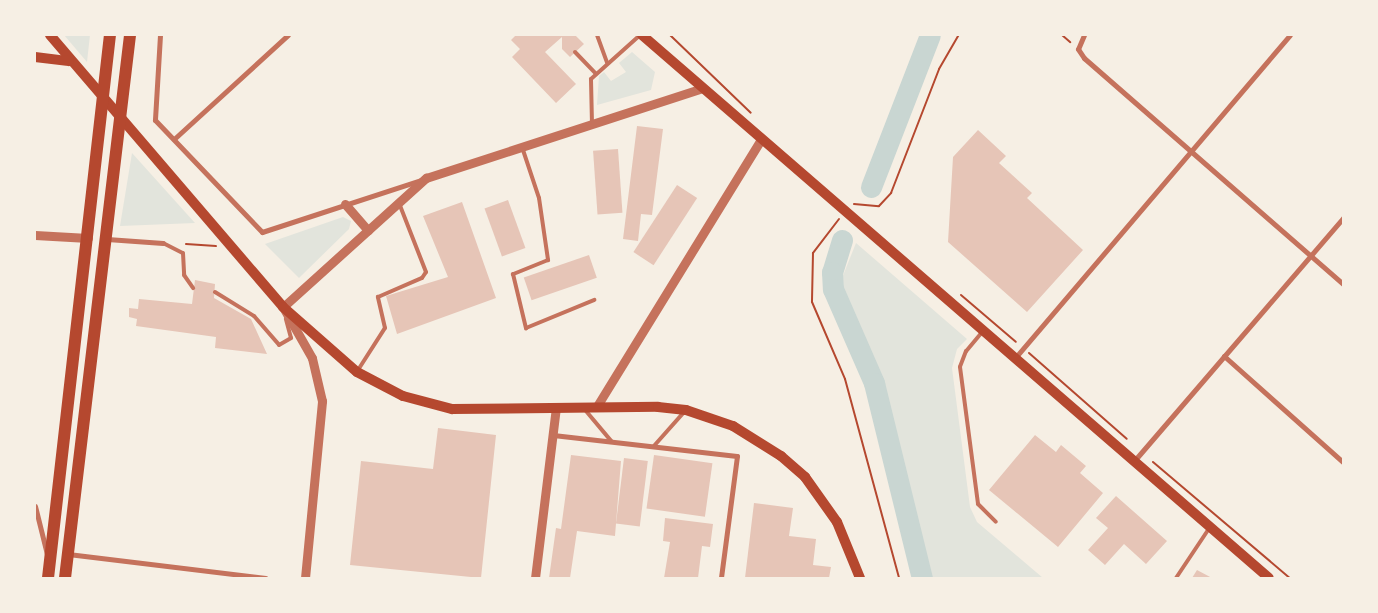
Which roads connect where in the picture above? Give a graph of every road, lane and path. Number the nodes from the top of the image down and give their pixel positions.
1 (50, 35) edge
2 (110, 35) edge
3 (130, 35) edge
4 (160, 35) edge
5 (288, 35) edge
6 (597, 35) edge
7 (641, 35) edge
8 (670, 35) edge
9 (959, 35) edge
10 (1062, 35) edge
11 (1084, 35) edge
12 (1290, 35) edge
13 (1078, 48) junction
14 (575, 52) dead end
15 (35, 57) edge
16 (69, 61) junction
17 (608, 63) junction
18 (596, 74) junction
19 (703, 88) junction
20 (752, 115) dead end
21 (592, 124) junction
22 (762, 138) junction
23 (174, 140) junction
24 (522, 146) junction
25 (1191, 152) junction
26 (426, 178) junction
27 (846, 197) dead end
28 (399, 202) junction
29 (345, 204) junction
30 (853, 204) junction
31 (845, 212) junction
32 (1343, 218) edge
33 (368, 230) junction
34 (35, 235) edge
35 (88, 238) junction
36 (106, 239) junction
37 (163, 243) junction
38 (230, 247) junction
39 (1310, 256) junction
40 (1343, 284) edge
41 (193, 288) dead end
42 (215, 292) dead end
43 (594, 300) dead end
44 (283, 307) junction
45 (983, 331) junction
46 (1031, 355) dead end
47 (1224, 356) junction
48 (1015, 358) junction
49 (357, 372) junction
50 (597, 406) junction
51 (584, 407) junction
52 (556, 408) junction
53 (686, 410) junction
54 (553, 435) junction
55 (612, 442) junction
56 (1131, 445) dead end
57 (653, 446) junction
58 (1145, 460) dead end
59 (1134, 461) junction
60 (1343, 462) edge
61 (35, 506) edge
62 (996, 522) dead end
63 (1210, 527) junction
64 (68, 554) junction
65 (48, 572) edge
66 (222, 575) edge
67 (41, 578) edge
68 (65, 578) edge
69 (266, 578) edge
70 (304, 578) edge
71 (535, 578) edge
72 (722, 578) edge
73 (860, 578) edge
74 (899, 578) edge
75 (1176, 578) edge
76 (1269, 578) edge
77 (1290, 578) edge

1 - 16 main road
2 - 35 highway
3 - 36 highway
4 - 23 street
5 - 23 street
6 - 17 lane
7 - 17 lane
7 - 19 main road
8 - 20 path
9 - 30 path
10 - 13 path
11 - 13 street
12 - 25 street
13 - 25 street
14 - 18 lane
15 - 16 main road
16 - 38 main road
17 - 18 lane
18 - 21 lane
19 - 21 street
19 - 22 main road
21 - 24 street
22 - 31 main road
22 - 50 street
23 - 29 street
24 - 26 street
24 - 43 lane
25 - 39 street
25 - 48 street
26 - 28 street
26 - 29 street
27 - 30 path
28 - 33 street
28 - 49 lane
29 - 33 street
30 - 31 path
31 - 45 main road
31 - 74 path
32 - 39 street
33 - 44 street
34 - 35 street
35 - 65 highway
36 - 37 street
36 - 64 highway
37 - 38 path
37 - 41 lane
38 - 44 main road
39 - 40 street
39 - 47 street
42 - 44 lane
44 - 49 main road
44 - 70 street
45 - 48 main road
45 - 62 lane
46 - 56 path
47 - 59 street
47 - 60 street
48 - 59 main road
49 - 52 main road
50 - 51 main road
50 - 53 main road
51 - 52 main road
51 - 55 lane
52 - 54 street
53 - 57 lane
53 - 73 main road
54 - 55 street
54 - 71 street
55 - 57 street
57 - 72 street
58 - 77 path
59 - 63 main road
61 - 65 street
63 - 75 lane
63 - 76 main road
64 - 66 street
64 - 68 highway
65 - 67 street
66 - 69 street

